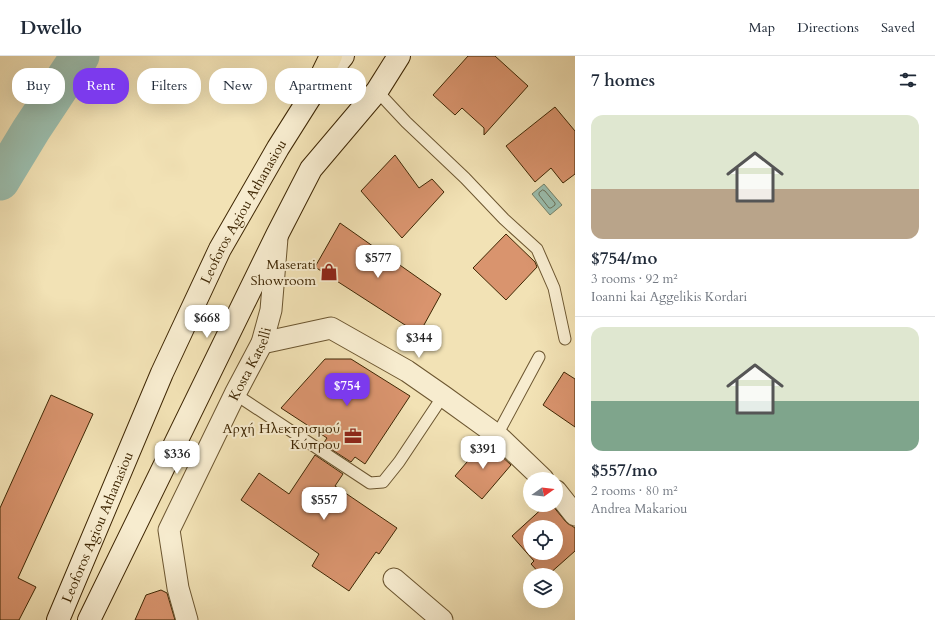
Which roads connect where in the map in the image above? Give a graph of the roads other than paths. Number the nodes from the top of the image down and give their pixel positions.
1 (332, 56) edge
2 (343, 56) edge
3 (399, 56) edge
4 (326, 68) edge
5 (333, 68) edge
6 (377, 90) junction
7 (306, 104) edge
8 (277, 235) junction
9 (564, 339) dead end
10 (262, 343) junction
11 (539, 357) dead end
12 (235, 394) junction
13 (443, 396) junction
14 (497, 434) junction
15 (536, 472) edge
16 (563, 500) edge
17 (575, 515) edge
18 (394, 579) dead end
19 (58, 620) edge
20 (89, 620) edge
21 (187, 620) edge
22 (442, 620) edge

1 - 4 main road
2 - 5 main road, Leoforos Agiou Athanasiou
3 - 6 main road, Leoforos Agiou Athanasiou
6 - 8 main road, Leoforos Agiou Athanasiou
6 - 9 lane
7 - 19 main road, Leoforos Agiou Athanasiou
8 - 10 street, Kosta Katselli
8 - 20 main road, Leoforos Agiou Athanasiou
10 - 12 street, Kosta Katselli
10 - 13 street
11 - 14 lane
12 - 13 lane
12 - 21 street, Kosta Katselli
13 - 14 street
14 - 15 street
16 - 17 street
18 - 22 street

